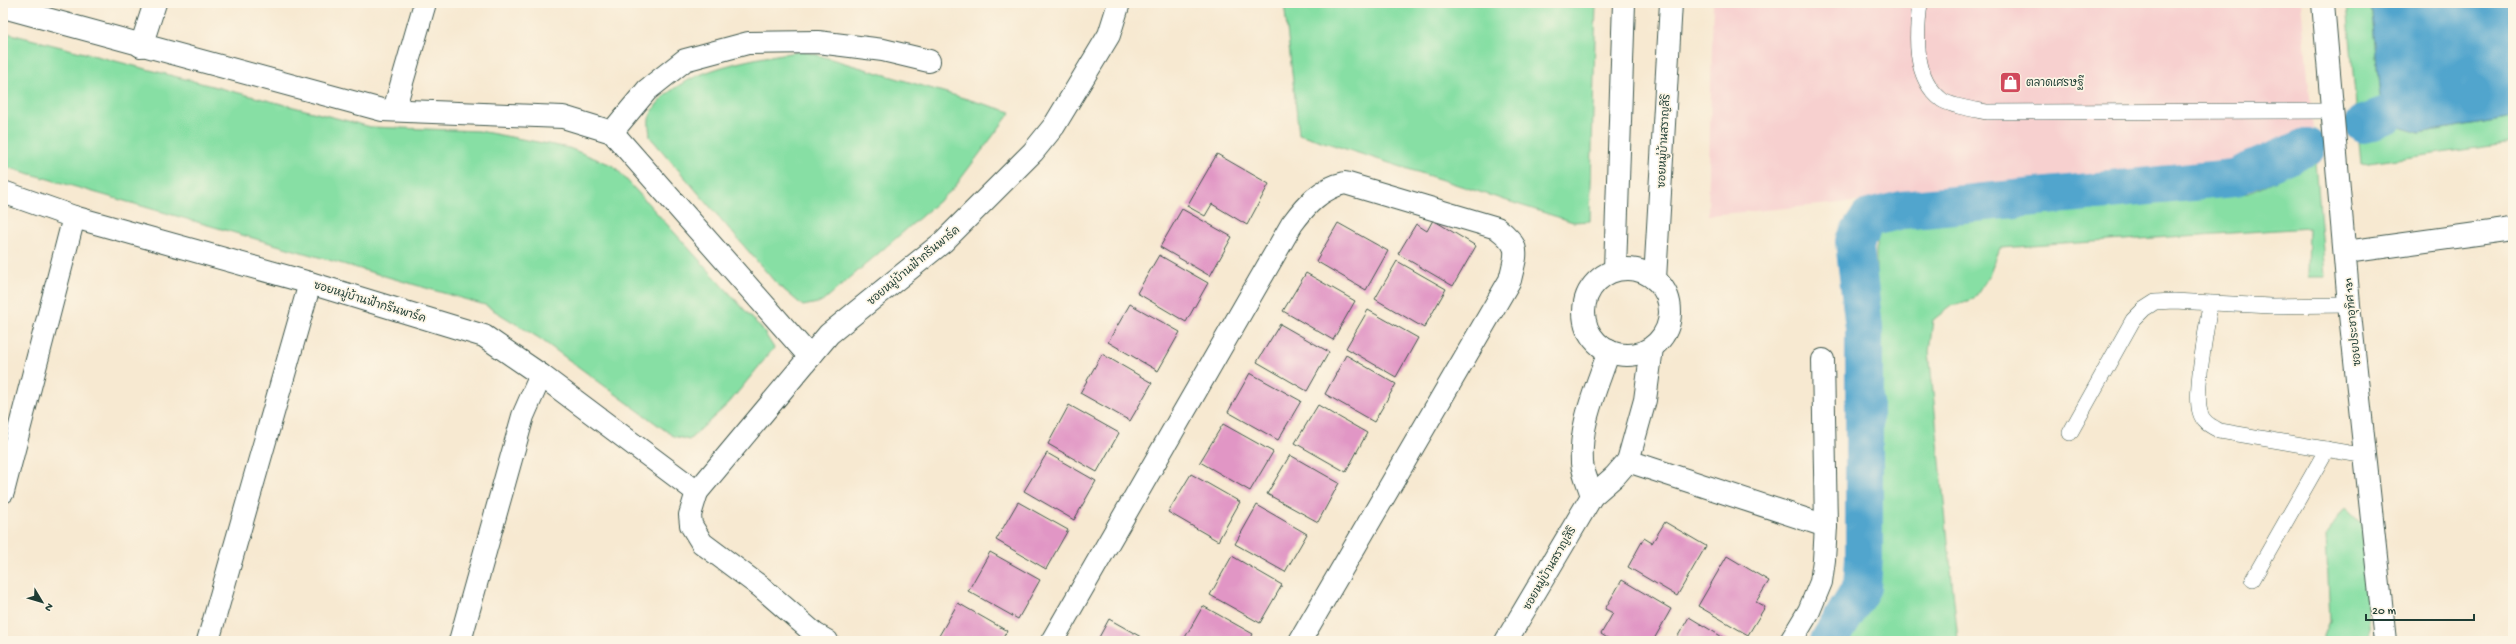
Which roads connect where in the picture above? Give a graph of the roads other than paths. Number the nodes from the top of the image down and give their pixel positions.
1 (155, 3) edge
2 (425, 3) edge
3 (1119, 3) edge
4 (1624, 3) edge
5 (1671, 3) edge
6 (1920, 3) edge
7 (2323, 3) edge
8 (3, 8) edge
9 (141, 46) junction
10 (929, 61) dead end
11 (394, 110) junction
12 (2333, 111) junction
13 (612, 132) junction
14 (3, 192) edge
15 (74, 216) junction
16 (2513, 229) edge
17 (2346, 252) junction
18 (1615, 269) junction
19 (1655, 279) junction
20 (310, 283) junction
21 (2210, 304) junction
22 (2349, 305) junction
23 (1652, 348) junction
24 (1609, 351) junction
25 (810, 356) junction
26 (1823, 360) dead end
27 (541, 375) junction
28 (2070, 433) dead end
29 (2327, 449) junction
30 (2366, 456) junction
31 (1628, 461) junction
32 (3, 492) edge
33 (697, 492) junction
34 (1592, 496) junction
35 (1826, 526) junction
36 (2253, 579) dead end
37 (818, 639) edge
38 (208, 641) edge
39 (460, 641) edge
40 (1052, 641) edge
41 (1300, 641) edge
42 (1506, 641) edge
43 (1791, 641) edge
44 (2385, 641) edge

1 - 9 street
2 - 11 street
3 - 25 street, ซอยหมู่บ้านฟ้ากรีนพาร์ค
4 - 18 street
5 - 19 street, ซอยหมู่บ้านสราญสิริ
6 - 12 lane
7 - 12 street, ซอยประชาอุทิศ 131
8 - 9 street
9 - 11 street
10 - 13 street
11 - 13 street
12 - 17 street, ซอยประชาอุทิศ 131
13 - 25 street
14 - 15 street, ซอยหมู่บ้านฟ้ากรีนพาร์ค
15 - 20 street, ซอยหมู่บ้านฟ้ากรีนพาร์ค
15 - 32 street
16 - 17 street
17 - 22 street, ซอยประชาอุทิศ 131
18 - 19 street
18 - 24 street
19 - 23 street, ซอยหมู่บ้านสราญสิริ
20 - 27 street, ซอยหมู่บ้านฟ้ากรีนพาร์ค
20 - 38 street
21 - 22 lane
21 - 28 lane
21 - 29 lane
22 - 30 street, ซอยประชาอุทิศ 131
23 - 24 street
23 - 31 street, ซอยหมู่บ้านสราญสิริ
24 - 34 street
25 - 33 street, ซอยหมู่บ้านฟ้ากรีนพาร์ค
26 - 35 street
27 - 33 street, ซอยหมู่บ้านฟ้ากรีนพาร์ค
27 - 39 street
29 - 30 lane
29 - 36 lane
30 - 44 street, ซอยประชาอุทิศ 131
31 - 34 street, ซอยหมู่บ้านสราญสิริ
31 - 35 street
33 - 37 street, ซอยหมู่บ้านฟ้ากรีนพาร์ค
34 - 42 street, ซอยหมู่บ้านสราญสิริ
35 - 43 street
40 - 41 street

